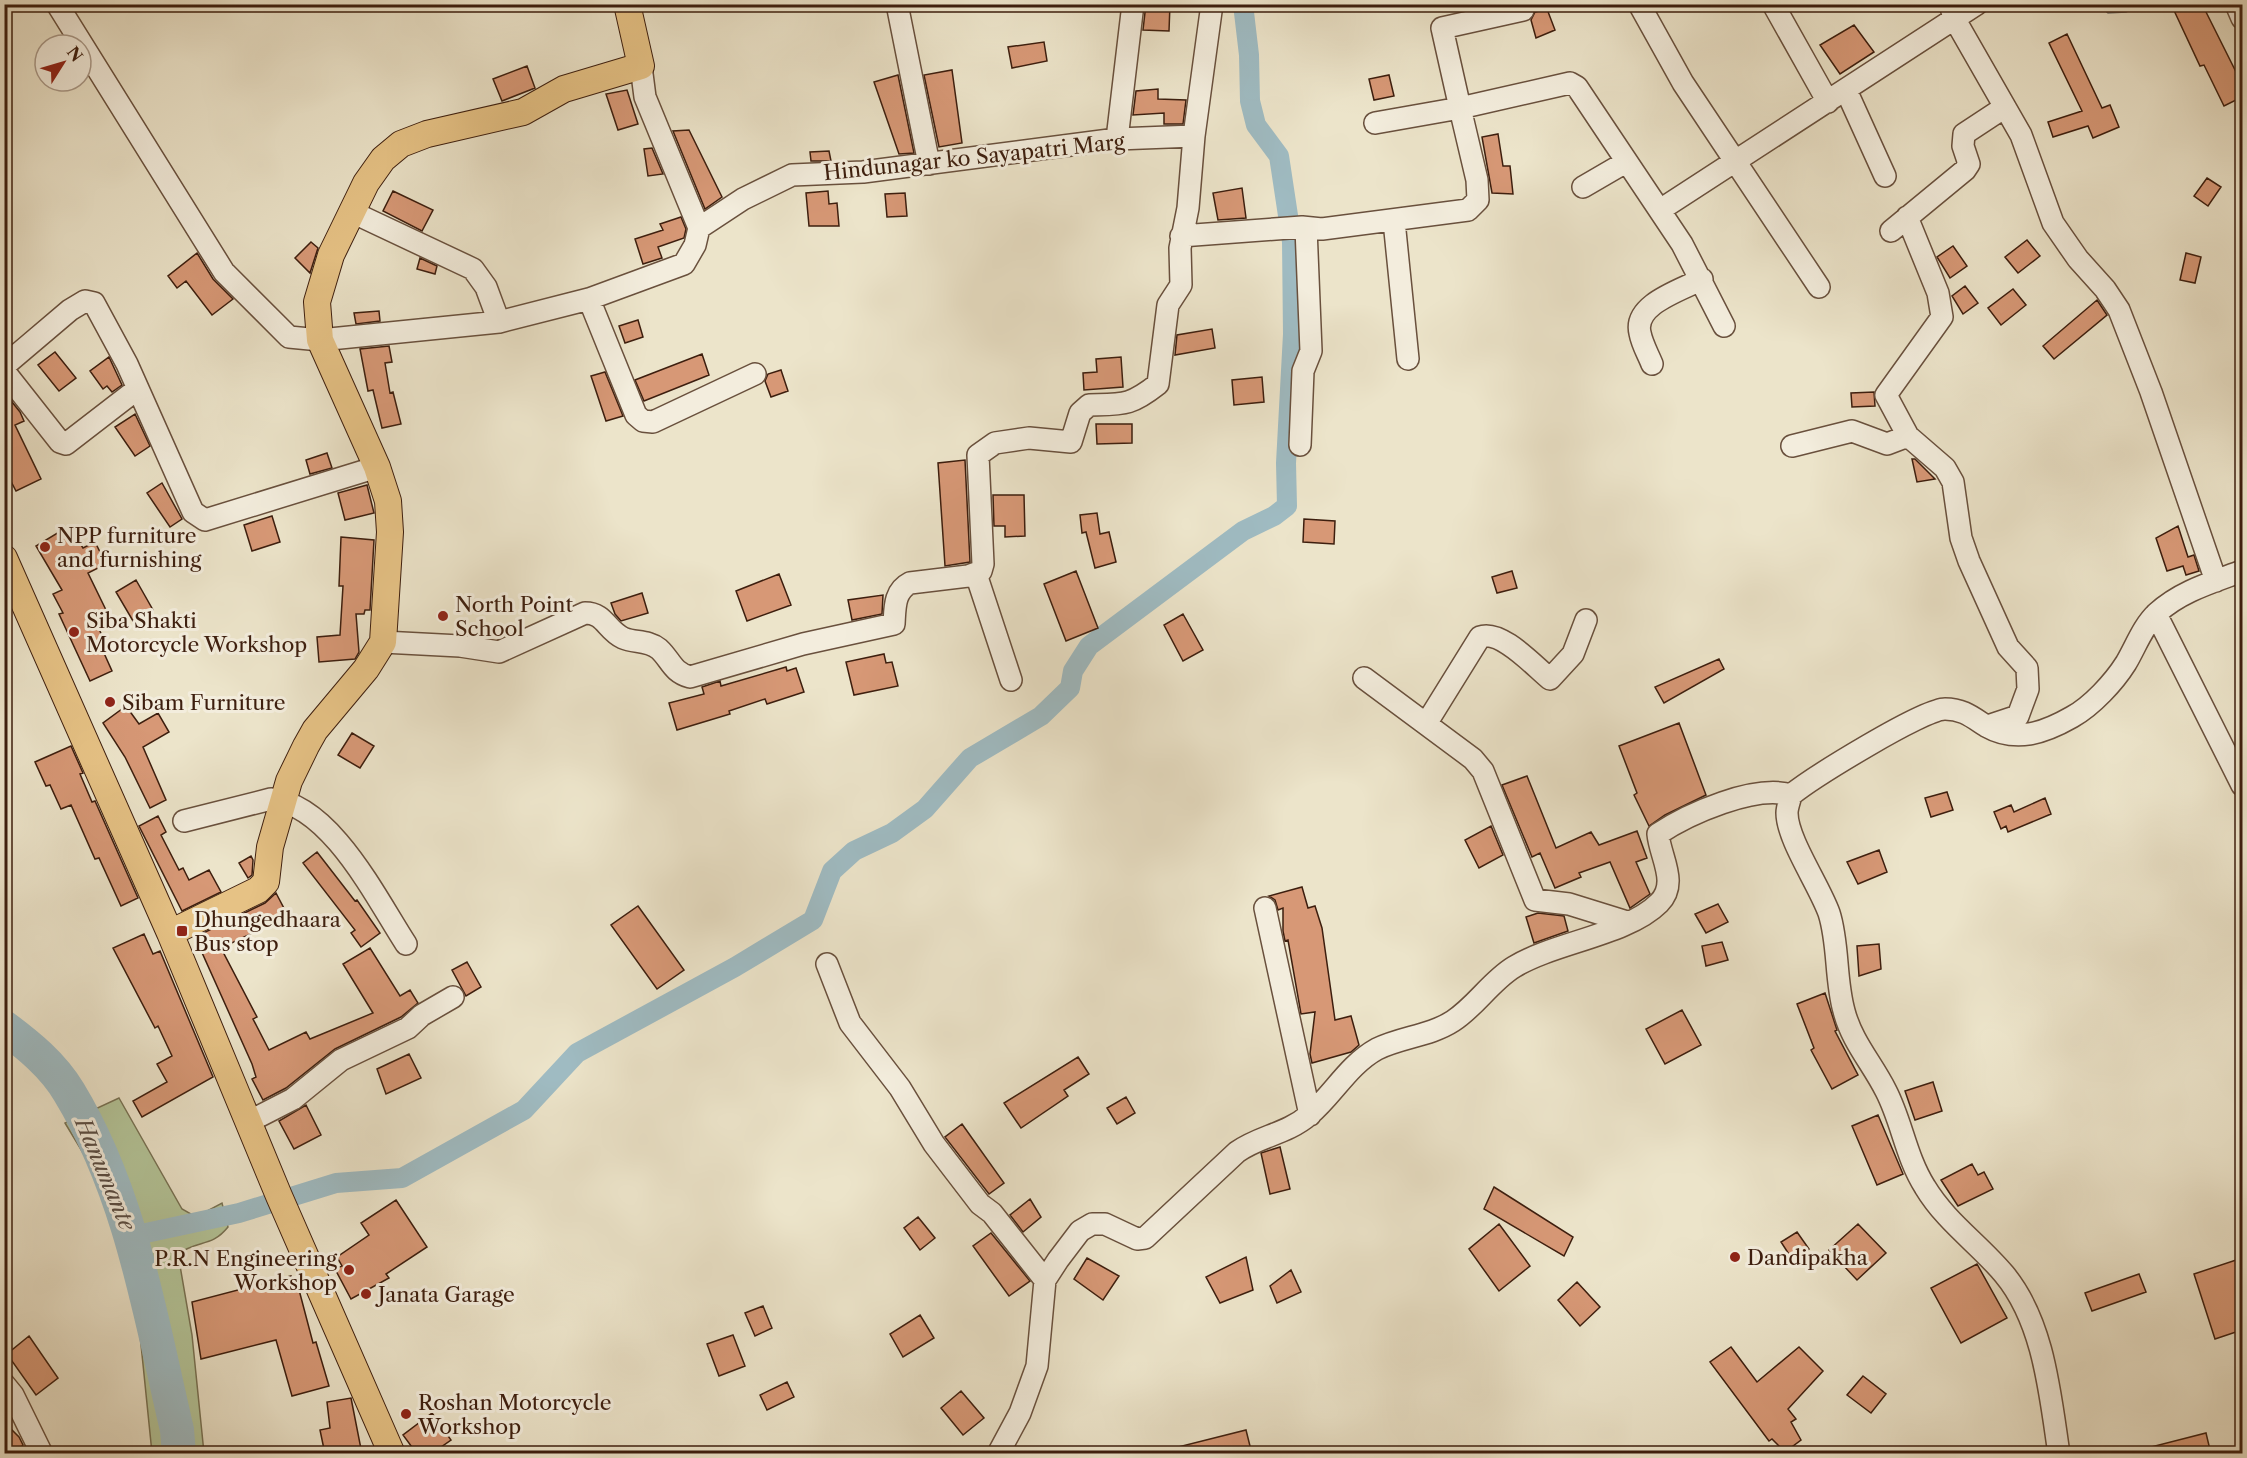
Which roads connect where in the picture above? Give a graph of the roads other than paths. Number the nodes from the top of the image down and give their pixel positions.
1 (57, 4) edge
2 (627, 4) edge
3 (897, 4) edge
4 (1133, 4) edge
5 (1212, 4) edge
6 (1639, 4) edge
7 (1773, 4) edge
8 (1977, 4) edge
9 (2236, 4) edge
10 (1523, 10) dead end
11 (1952, 11) edge
12 (2242, 18) edge
13 (641, 66) junction
14 (1846, 90) junction
15 (1828, 102) junction
16 (2005, 107) junction
17 (1460, 108) junction
18 (1375, 123) dead end
19 (1194, 136) junction
20 (1117, 139) junction
21 (1735, 159) junction
22 (1626, 162) junction
23 (929, 164) junction
24 (1885, 176) dead end
25 (1583, 187) dead end
26 (1660, 210) junction
27 (354, 213) junction
28 (1394, 221) junction
29 (1304, 227) junction
30 (699, 228) junction
31 (1181, 236) junction
32 (1702, 279) junction
33 (1819, 287) dead end
34 (589, 299) junction
35 (499, 322) junction
36 (1724, 326) dead end
37 (320, 340) junction
38 (1407, 359) dead end
39 (1652, 364) dead end
40 (4, 366) edge
41 (4, 371) edge
42 (755, 375) dead end
43 (136, 390) junction
44 (1908, 436) junction
45 (1300, 445) dead end
46 (1792, 446) dead end
47 (377, 467) junction
48 (4, 558) edge
49 (2242, 571) edge
50 (976, 574) junction
51 (2216, 581) junction
52 (2156, 614) junction
53 (1586, 620) dead end
54 (383, 642) junction
55 (1364, 678) dead end
56 (1011, 680) dead end
57 (1426, 724) junction
58 (1988, 726) junction
59 (2242, 785) edge
60 (1791, 795) junction
61 (283, 800) junction
62 (184, 821) dead end
63 (1265, 908) dead end
64 (1627, 922) junction
65 (170, 933) junction
66 (406, 944) dead end
67 (826, 964) dead end
68 (453, 997) dead end
69 (1310, 1115) junction
70 (250, 1122) junction
71 (1045, 1280) junction
72 (4, 1384) edge
73 (42, 1454) edge
74 (392, 1454) edge
75 (998, 1454) edge
76 (2059, 1454) edge

1 - 37 street
2 - 13 main road
3 - 23 street
4 - 20 street
5 - 19 street
6 - 21 street
7 - 15 street
8 - 11 street
9 - 12 street
10 - 17 street
11 - 14 street
11 - 16 street
13 - 27 main road
13 - 30 street
14 - 15 street
14 - 24 street
15 - 21 street
16 - 44 street
16 - 51 street
17 - 18 street
17 - 22 street
17 - 28 street
19 - 20 street, Hindunagar ko Sayapatri Marg
19 - 31 street
20 - 23 street, Hindunagar ko Sayapatri Marg
21 - 26 street
21 - 33 street
22 - 25 street
22 - 26 street
23 - 30 street, Hindunagar ko Sayapatri Marg
26 - 32 street
27 - 35 street
27 - 37 main road
28 - 29 street
28 - 38 street
29 - 31 street
29 - 45 street
30 - 34 street
31 - 50 street
32 - 36 street
32 - 39 street
34 - 35 street
34 - 42 street
35 - 37 street
37 - 47 main road
40 - 43 street
41 - 43 street
43 - 47 street
44 - 46 street
44 - 58 street
47 - 54 main road
48 - 65 main road
49 - 51 street
50 - 54 street
50 - 56 street
51 - 52 street
52 - 58 street
52 - 59 street
53 - 57 street
54 - 61 main road
55 - 57 street
57 - 64 street
58 - 60 street
60 - 64 street
60 - 76 street
61 - 62 street
61 - 65 main road
61 - 66 street
63 - 69 street
64 - 69 street
65 - 70 main road
67 - 71 street
68 - 70 street
69 - 71 street
70 - 74 main road
71 - 75 street
72 - 73 street

